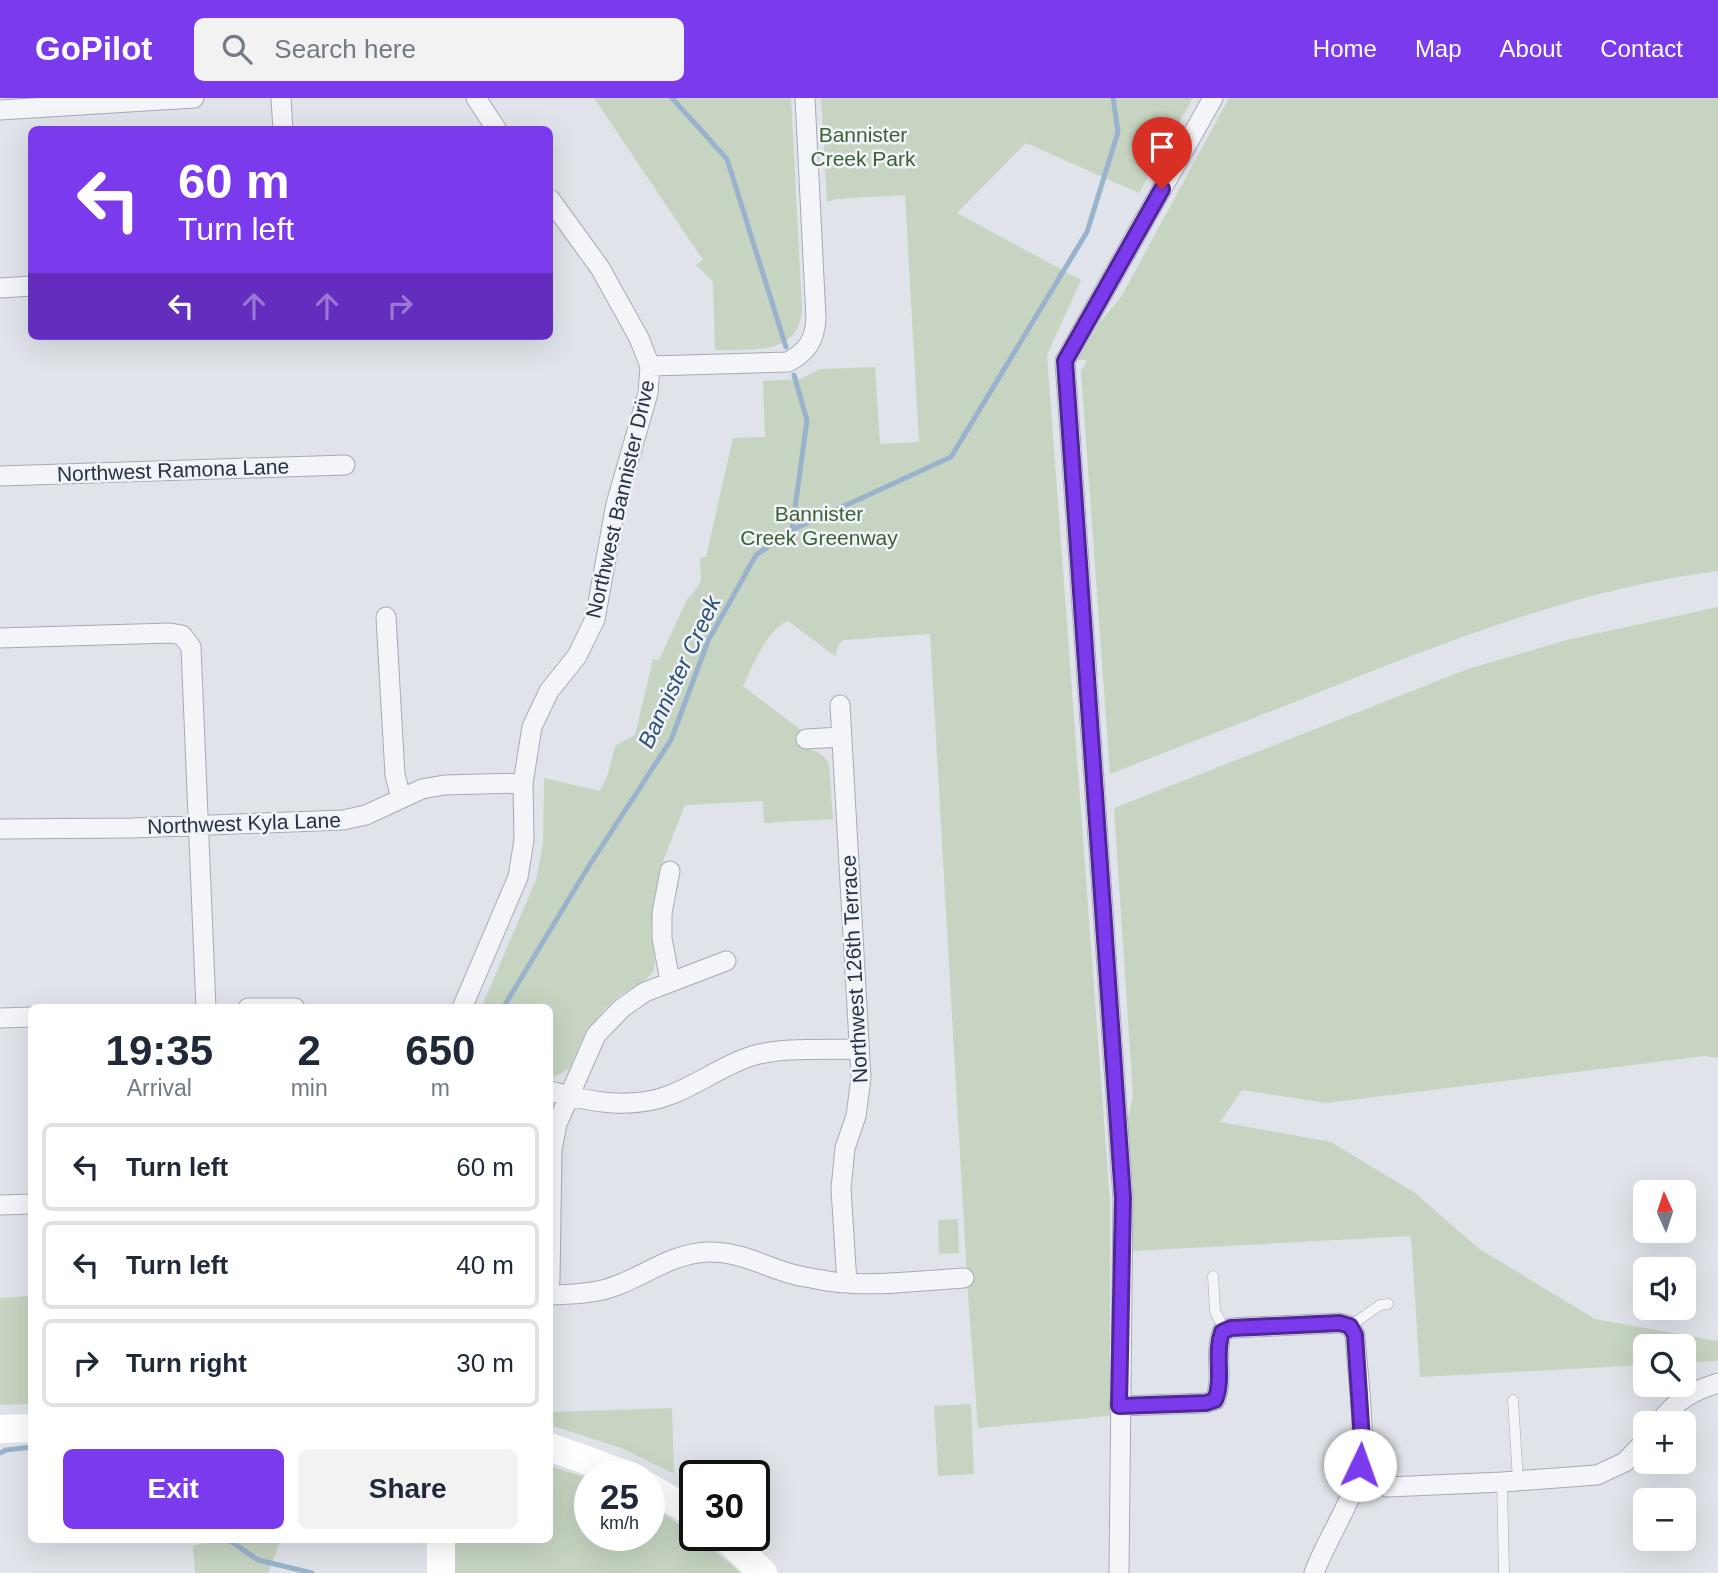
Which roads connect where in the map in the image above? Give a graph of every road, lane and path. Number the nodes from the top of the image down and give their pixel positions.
1 (194, 98) edge
2 (281, 98) edge
3 (476, 98) edge
4 (805, 98) edge
5 (1213, 98) edge
6 (0, 110) edge
7 (283, 126) edge
8 (494, 126) edge
9 (553, 203) edge
10 (28, 286) edge
11 (0, 288) edge
12 (650, 366) junction
13 (345, 465) dead end
14 (0, 476) edge
15 (386, 617) dead end
16 (0, 638) edge
17 (840, 705) dead end
18 (841, 737) junction
19 (806, 739) dead end
20 (523, 783) junction
21 (401, 798) junction
22 (198, 825) junction
23 (0, 829) edge
24 (670, 871) dead end
25 (726, 961) dead end
26 (670, 981) junction
27 (206, 1004) edge
28 (464, 1004) edge
29 (28, 1017) edge
30 (0, 1018) edge
31 (859, 1049) junction
32 (559, 1094) edge
33 (553, 1145) edge
34 (28, 1204) edge
35 (0, 1205) edge
36 (1213, 1276) dead end
37 (964, 1278) dead end
38 (847, 1283) junction
39 (553, 1295) edge
40 (1388, 1304) dead end
41 (1350, 1326) junction
42 (1225, 1331) junction
43 (1718, 1382) edge
44 (1513, 1400) dead end
45 (1119, 1406) junction
46 (1667, 1411) edge
47 (28, 1428) edge
48 (0, 1429) edge
49 (553, 1448) edge
50 (1633, 1454) edge
51 (586, 1460) edge
52 (1358, 1479) junction
53 (1510, 1481) junction
54 (441, 1543) edge
55 (740, 1551) edge
56 (442, 1573) edge
57 (763, 1573) edge
58 (1119, 1573) edge
59 (1314, 1573) edge
60 (1504, 1573) edge

1 - 6 street
2 - 7 street
3 - 8 street
4 - 12 street
5 - 45 street
9 - 12 street, Northwest Bannister Drive
10 - 11 street
12 - 20 street, Northwest Bannister Drive
13 - 14 street, Northwest Ramona Lane
15 - 21 street
16 - 22 street
17 - 18 street, Northwest 126th Terrace
18 - 19 street
18 - 31 street, Northwest 126th Terrace
20 - 21 street, Northwest Kyla Lane
20 - 28 street, Northwest Bannister Drive
21 - 22 street, Northwest Kyla Lane
22 - 23 street, Northwest Kyla Lane
22 - 27 street
24 - 26 street
25 - 26 street
26 - 32 street
29 - 30 street
31 - 32 street
31 - 38 street, Northwest 126th Terrace
32 - 33 street
34 - 35 street
36 - 42 lane
37 - 38 street
38 - 39 street
40 - 41 lane
41 - 42 street
41 - 52 street
42 - 45 street
43 - 46 street
44 - 53 lane
45 - 58 street
47 - 48 street
49 - 51 street
50 - 53 street
52 - 53 street
52 - 59 street
53 - 60 lane
54 - 56 street
55 - 57 street

